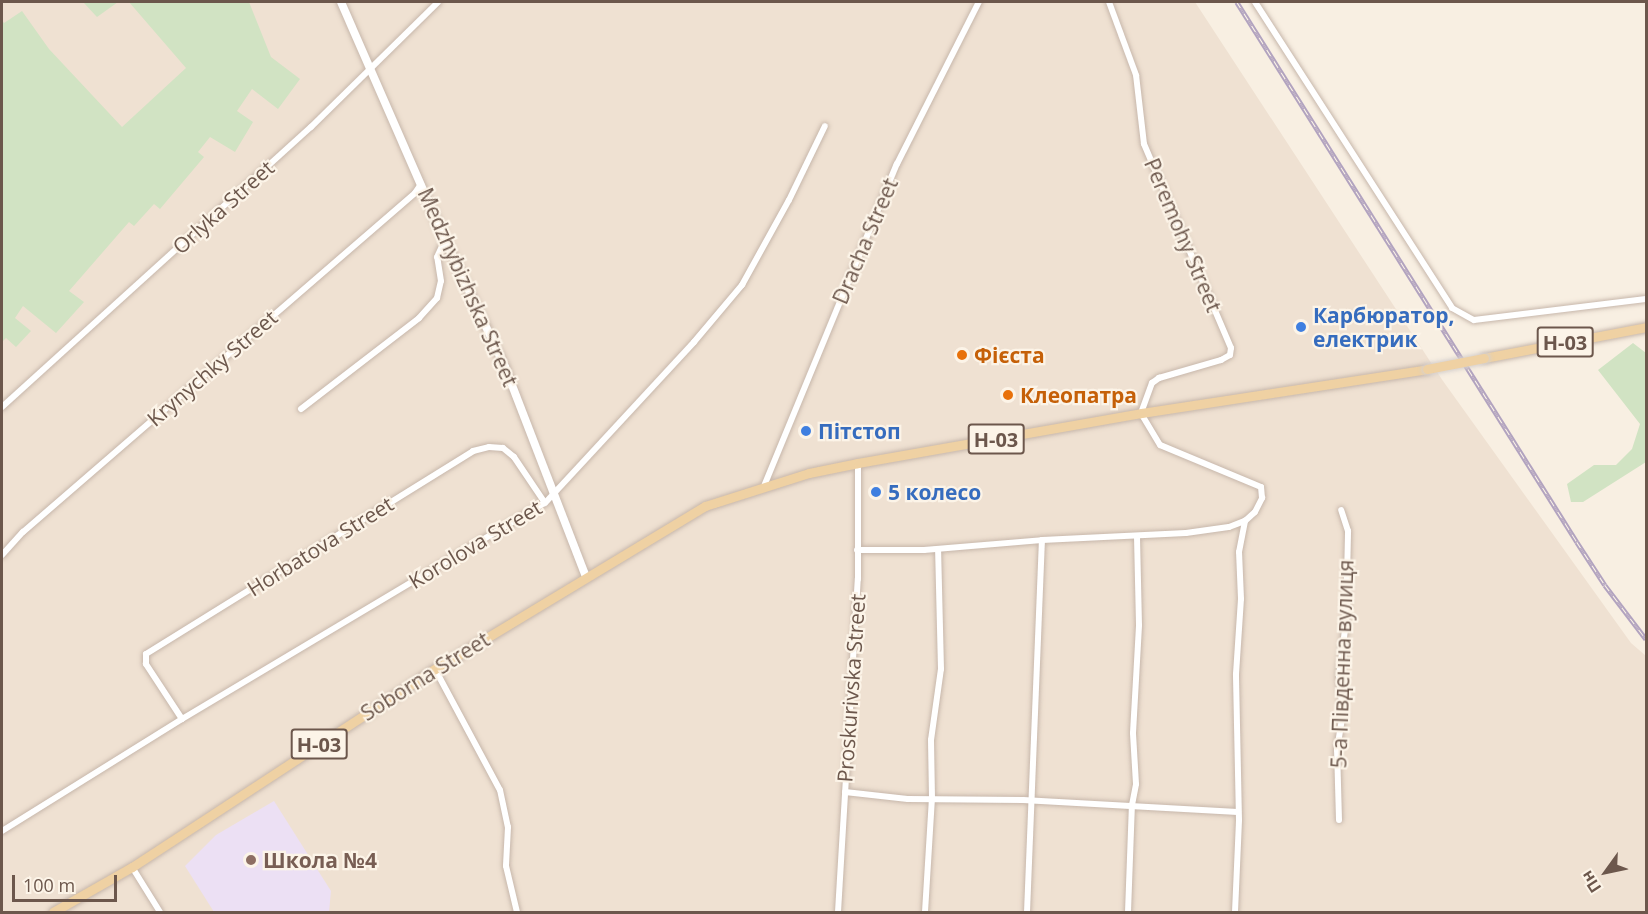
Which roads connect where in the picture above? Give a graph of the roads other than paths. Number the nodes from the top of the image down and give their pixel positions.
1 (341, 2) edge
2 (438, 2) edge
3 (979, 2) edge
4 (1109, 2) edge
5 (1255, 2) edge
6 (370, 67) junction
7 (825, 126) dead end
8 (422, 182) junction
9 (445, 240) junction
10 (1647, 299) edge
11 (1647, 327) edge
12 (2, 407) edge
13 (301, 409) dead end
14 (1141, 413) junction
15 (858, 463) junction
16 (764, 486) junction
17 (553, 494) junction
18 (545, 503) junction
19 (1341, 510) dead end
20 (1245, 521) junction
21 (1137, 536) junction
22 (1042, 540) junction
23 (938, 549) junction
24 (857, 550) junction
25 (2, 555) edge
26 (586, 576) junction
27 (435, 669) junction
28 (182, 719) junction
29 (845, 792) junction
30 (932, 798) junction
31 (1030, 801) junction
32 (1132, 805) junction
33 (1238, 812) junction
34 (1339, 820) dead end
35 (2, 831) edge
36 (132, 867) junction
37 (53, 912) edge
38 (160, 912) edge
39 (517, 912) edge
40 (838, 912) edge
41 (925, 912) edge
42 (1027, 912) edge
43 (1128, 912) edge
44 (1235, 912) edge

1 - 6 main road, Medzhybizhska Street
2 - 6 street, Orlyka Street
3 - 16 street, Dracha Street
4 - 14 street, Peremohy Street
5 - 10 street
6 - 8 main road, Medzhybizhska Street
6 - 12 street, Orlyka Street
7 - 17 street, Korolova Street
8 - 9 main road, Medzhybizhska Street
8 - 25 street, Krynychky Street
9 - 13 street
9 - 17 main road, Medzhybizhska Street
11 - 14 main road, Н-03, bridge
14 - 15 main road, Н-03
14 - 20 street
15 - 16 main road, Н-03
15 - 24 street, Proskurivska Street
16 - 26 main road, Н-03
17 - 18 street, Korolova Street
17 - 26 main road, Medzhybizhska Street
18 - 28 street, Korolova Street
18 - 28 street, Horbatova Street
19 - 34 street, 5-а Південна вулиця
20 - 21 street
20 - 33 street
21 - 22 street
21 - 32 street
22 - 23 street
22 - 31 street
23 - 24 street
23 - 30 street
24 - 29 street, Proskurivska Street
26 - 27 main road, Soborna Street / Н-03
27 - 36 main road, Soborna Street / Н-03
27 - 39 street
28 - 35 street, Korolova Street
29 - 30 street
29 - 40 street, Proskurivska Street
30 - 31 street
30 - 41 street
31 - 32 street
31 - 42 street
32 - 33 street
32 - 43 street
33 - 44 street
36 - 37 main road, Soborna Street / Н-03
36 - 38 street

